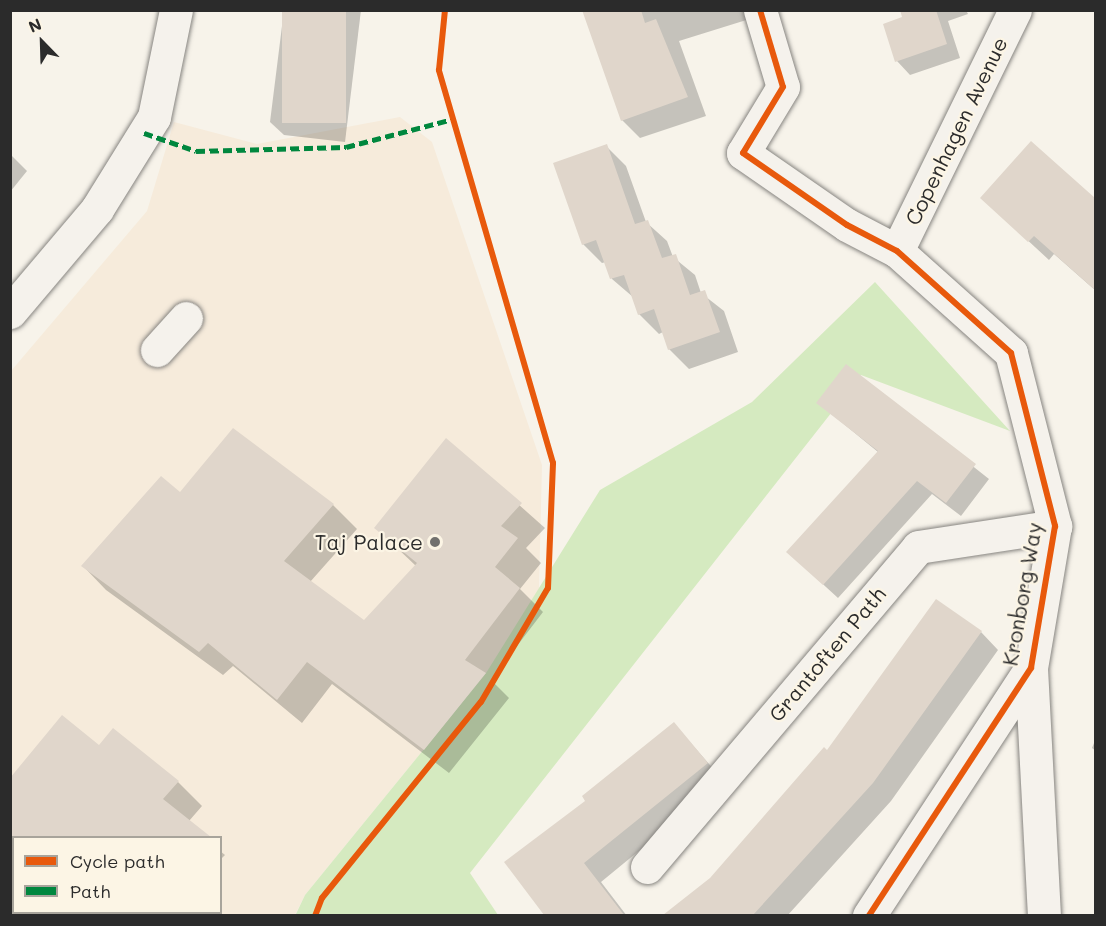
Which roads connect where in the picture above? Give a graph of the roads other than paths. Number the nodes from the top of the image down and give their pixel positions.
1 (176, 10) edge
2 (760, 10) edge
3 (1015, 10) edge
4 (897, 250) junction
5 (13, 304) edge
6 (186, 318) dead end
7 (157, 350) dead end
8 (1055, 526) junction
9 (1031, 668) junction
10 (647, 867) dead end
11 (869, 915) edge
12 (1044, 915) edge

1 - 5 street
2 - 4 street, Kronborg Way
3 - 4 street, Copenhagen Avenue
4 - 8 street, Kronborg Way
6 - 7 street
8 - 9 street, Kronborg Way
8 - 10 street, Grantoften Path
9 - 11 street, Kronborg Way
9 - 12 street

